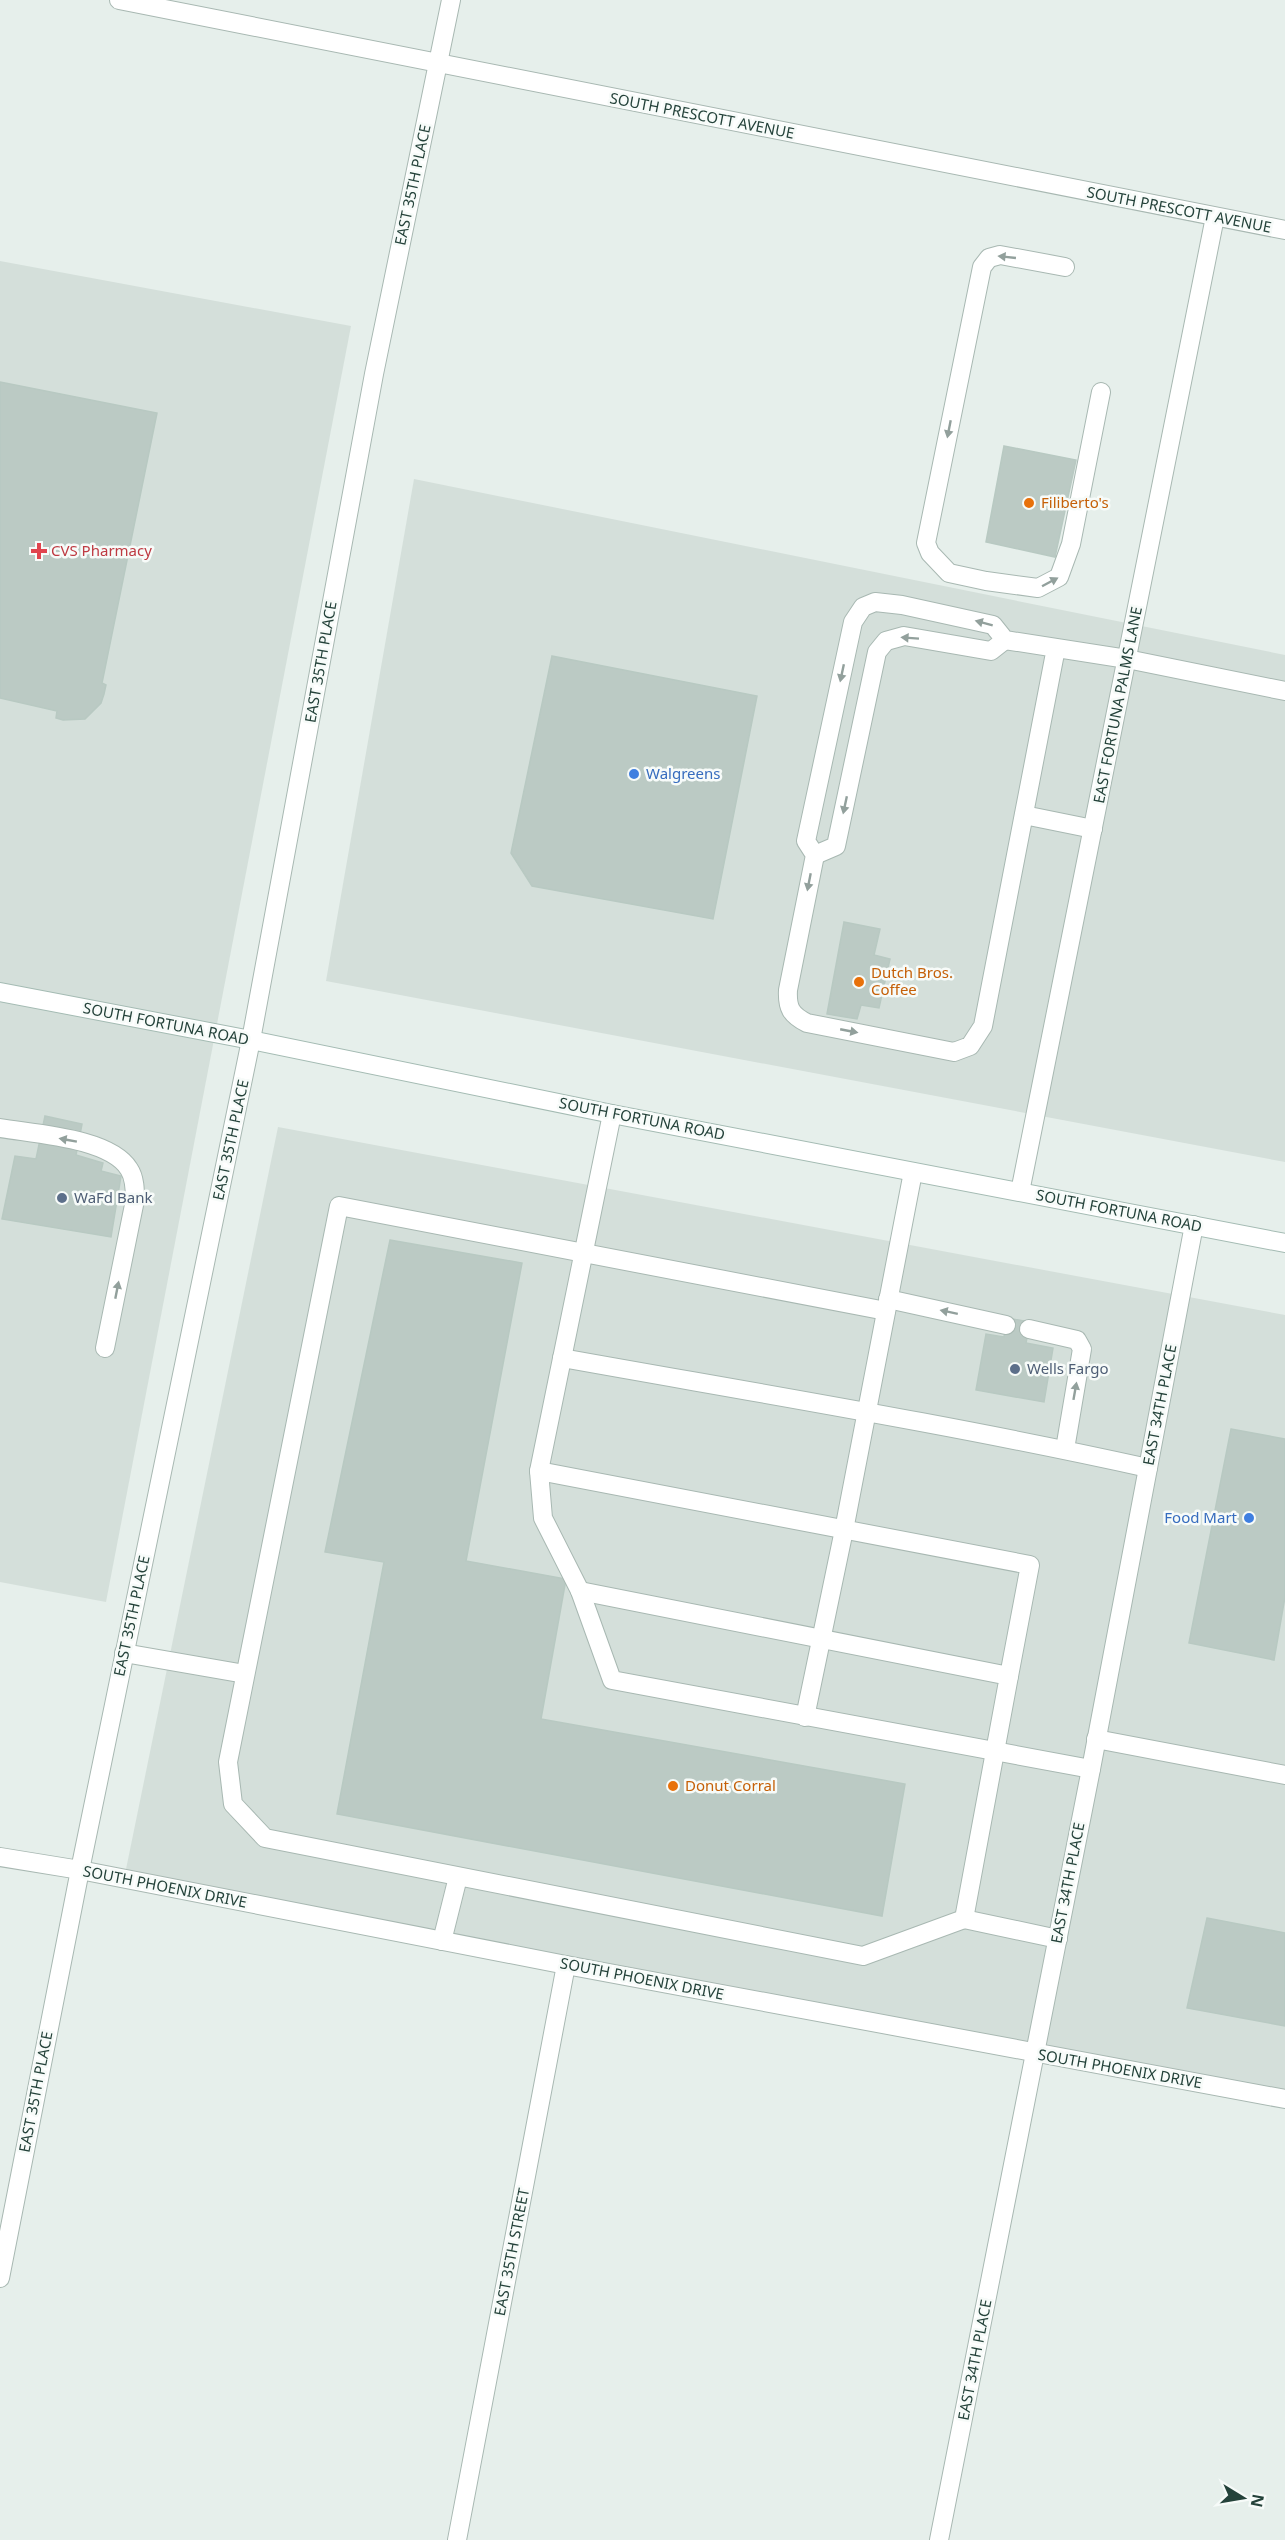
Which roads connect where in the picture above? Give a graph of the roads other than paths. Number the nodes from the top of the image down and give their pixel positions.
1 (119, 0) edge
2 (452, 0) edge
3 (439, 64) junction
4 (1215, 217) junction
5 (1285, 230) edge
6 (1065, 267) dead end
7 (1101, 392) dead end
8 (1005, 639) junction
9 (1056, 648) junction
10 (1127, 659) junction
11 (1285, 691) edge
12 (1024, 815) junction
13 (1093, 829) junction
14 (814, 855) junction
15 (0, 992) edge
16 (252, 1040) junction
17 (612, 1114) junction
18 (0, 1128) edge
19 (913, 1172) junction
20 (1020, 1192) junction
21 (1194, 1225) junction
22 (1285, 1243) edge
23 (585, 1253) junction
24 (887, 1305) junction
25 (1006, 1325) dead end
26 (1029, 1329) dead end
27 (105, 1348) dead end
28 (562, 1358) junction
29 (867, 1412) junction
30 (1065, 1449) junction
31 (1148, 1468) junction
32 (539, 1471) junction
33 (844, 1530) junction
34 (580, 1591) junction
35 (821, 1638) junction
36 (124, 1653) junction
37 (245, 1674) junction
38 (1009, 1676) junction
39 (805, 1717) junction
40 (1096, 1739) junction
41 (994, 1751) junction
42 (1090, 1769) junction
43 (1285, 1775) edge
44 (0, 1857) edge
45 (80, 1870) junction
46 (458, 1876) junction
47 (964, 1919) junction
48 (1058, 1939) junction
49 (442, 1941) junction
50 (566, 1965) junction
51 (1035, 2053) junction
52 (1285, 2099) edge
53 (0, 2278) edge
54 (457, 2540) edge
55 (939, 2540) edge

1 - 3 street, SOUTH PRESCOTT AVENUE
2 - 3 street, EAST 35TH PLACE
3 - 4 street, SOUTH PRESCOTT AVENUE
3 - 16 street, EAST 35TH PLACE
4 - 5 street, SOUTH PRESCOTT AVENUE
4 - 10 street, EAST FORTUNA PALMS LANE
6 -> 7 street
8 - 9 street
8 -> 14 street
8 -> 14 street
9 - 10 street
9 - 12 street
10 - 11 street
10 - 13 street, EAST FORTUNA PALMS LANE
12 - 13 street
14 -> 12 street
13 - 20 street, EAST FORTUNA PALMS LANE
15 - 16 street, SOUTH FORTUNA ROAD
16 - 17 street, SOUTH FORTUNA ROAD
16 - 36 street, EAST 35TH PLACE
17 - 19 street, SOUTH FORTUNA ROAD
17 - 23 street
27 -> 18 street
19 - 20 street, SOUTH FORTUNA ROAD
19 - 24 street
20 - 21 street, SOUTH FORTUNA ROAD
21 - 22 street, SOUTH FORTUNA ROAD
21 - 31 street, EAST 34TH PLACE
23 - 24 street
23 - 28 street
23 - 37 street
25 -> 24 street
24 - 29 street
30 -> 26 street
28 - 29 street
28 - 32 street
29 - 30 street
29 - 33 street
30 - 31 street
31 - 40 street, EAST 34TH PLACE
32 - 33 street
32 - 34 street
33 - 35 street
33 - 38 street
34 - 35 street
34 - 39 street
35 - 38 street
35 - 39 street
36 - 37 street
36 - 45 street, EAST 35TH PLACE
37 - 46 street
38 - 41 street
39 - 41 street
40 - 42 street, EAST 34TH PLACE
40 - 43 street
41 - 42 street
41 - 47 street
42 - 48 street, EAST 34TH PLACE
44 - 45 street, SOUTH PHOENIX DRIVE
45 - 49 street, SOUTH PHOENIX DRIVE
45 - 53 street, EAST 35TH PLACE
46 - 47 street
46 - 49 street
47 - 48 street
48 - 51 street, EAST 34TH PLACE
49 - 50 street, SOUTH PHOENIX DRIVE
50 - 51 street, SOUTH PHOENIX DRIVE
50 - 54 street, EAST 35TH STREET
51 - 52 street, SOUTH PHOENIX DRIVE
51 - 55 street, EAST 34TH PLACE

